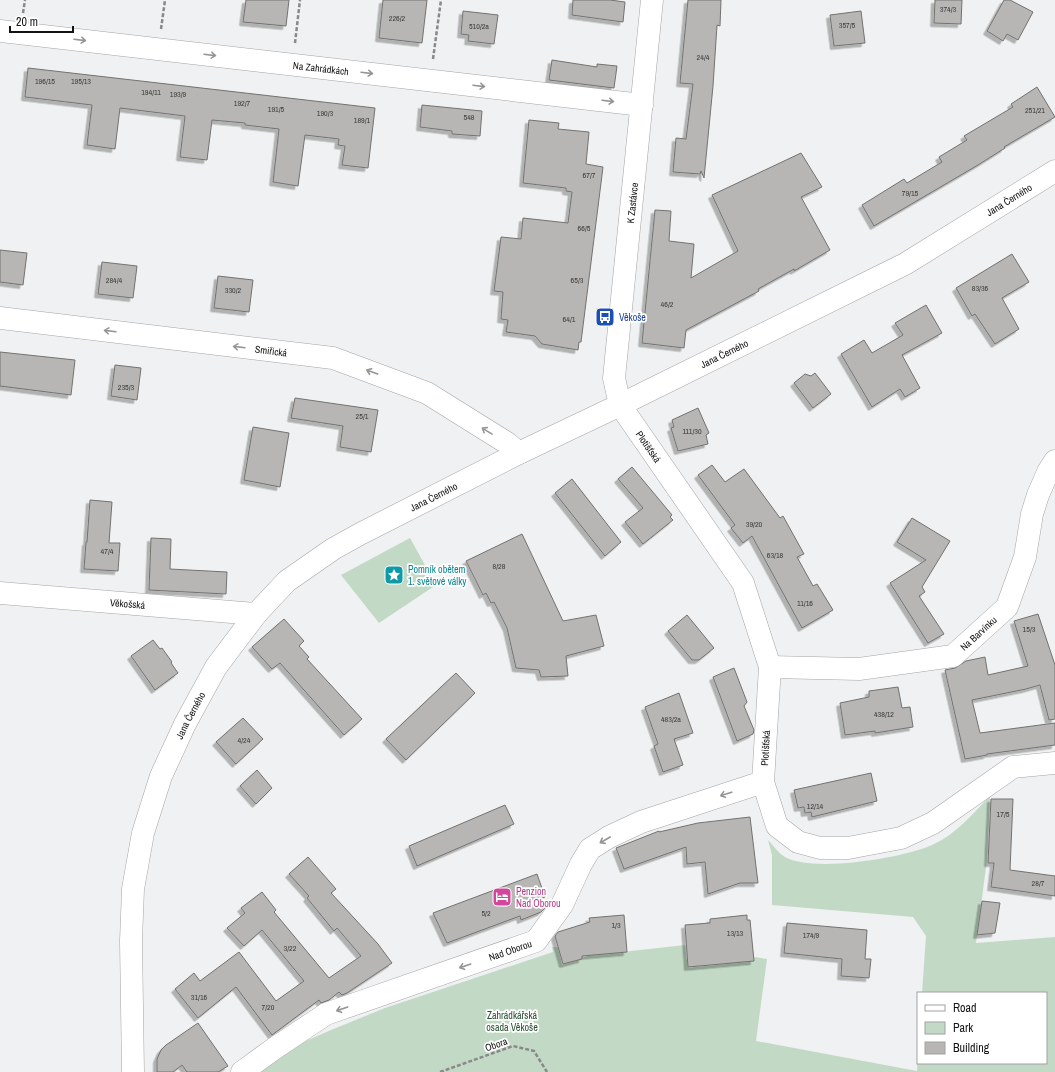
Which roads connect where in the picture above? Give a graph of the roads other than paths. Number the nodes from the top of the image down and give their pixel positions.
1 (652, 0) edge
2 (0, 31) edge
3 (642, 105) junction
4 (1055, 171) edge
5 (0, 318) edge
6 (620, 405) junction
7 (519, 453) junction
8 (1055, 461) edge
9 (0, 593) edge
10 (256, 614) junction
11 (770, 667) junction
12 (1055, 763) edge
13 (763, 782) junction
14 (133, 1072) edge
15 (242, 1072) edge

1 - 3 street, K Zastávce
2 -> 3 street, Na Zahrádkách
3 - 6 street, K Zastávce
4 - 6 street, Jana Černého
7 -> 5 street, Smiřická
6 - 7 street, Jana Černého
6 - 11 street, Plotišťská
7 - 10 street, Jana Černého
8 - 11 street, Na Barvínku
9 - 10 street, Věkošská
10 - 14 street, Jana Černého
11 - 13 street, Plotišťská
12 - 13 street, Plotišťská
13 -> 15 street, Nad Oborou

